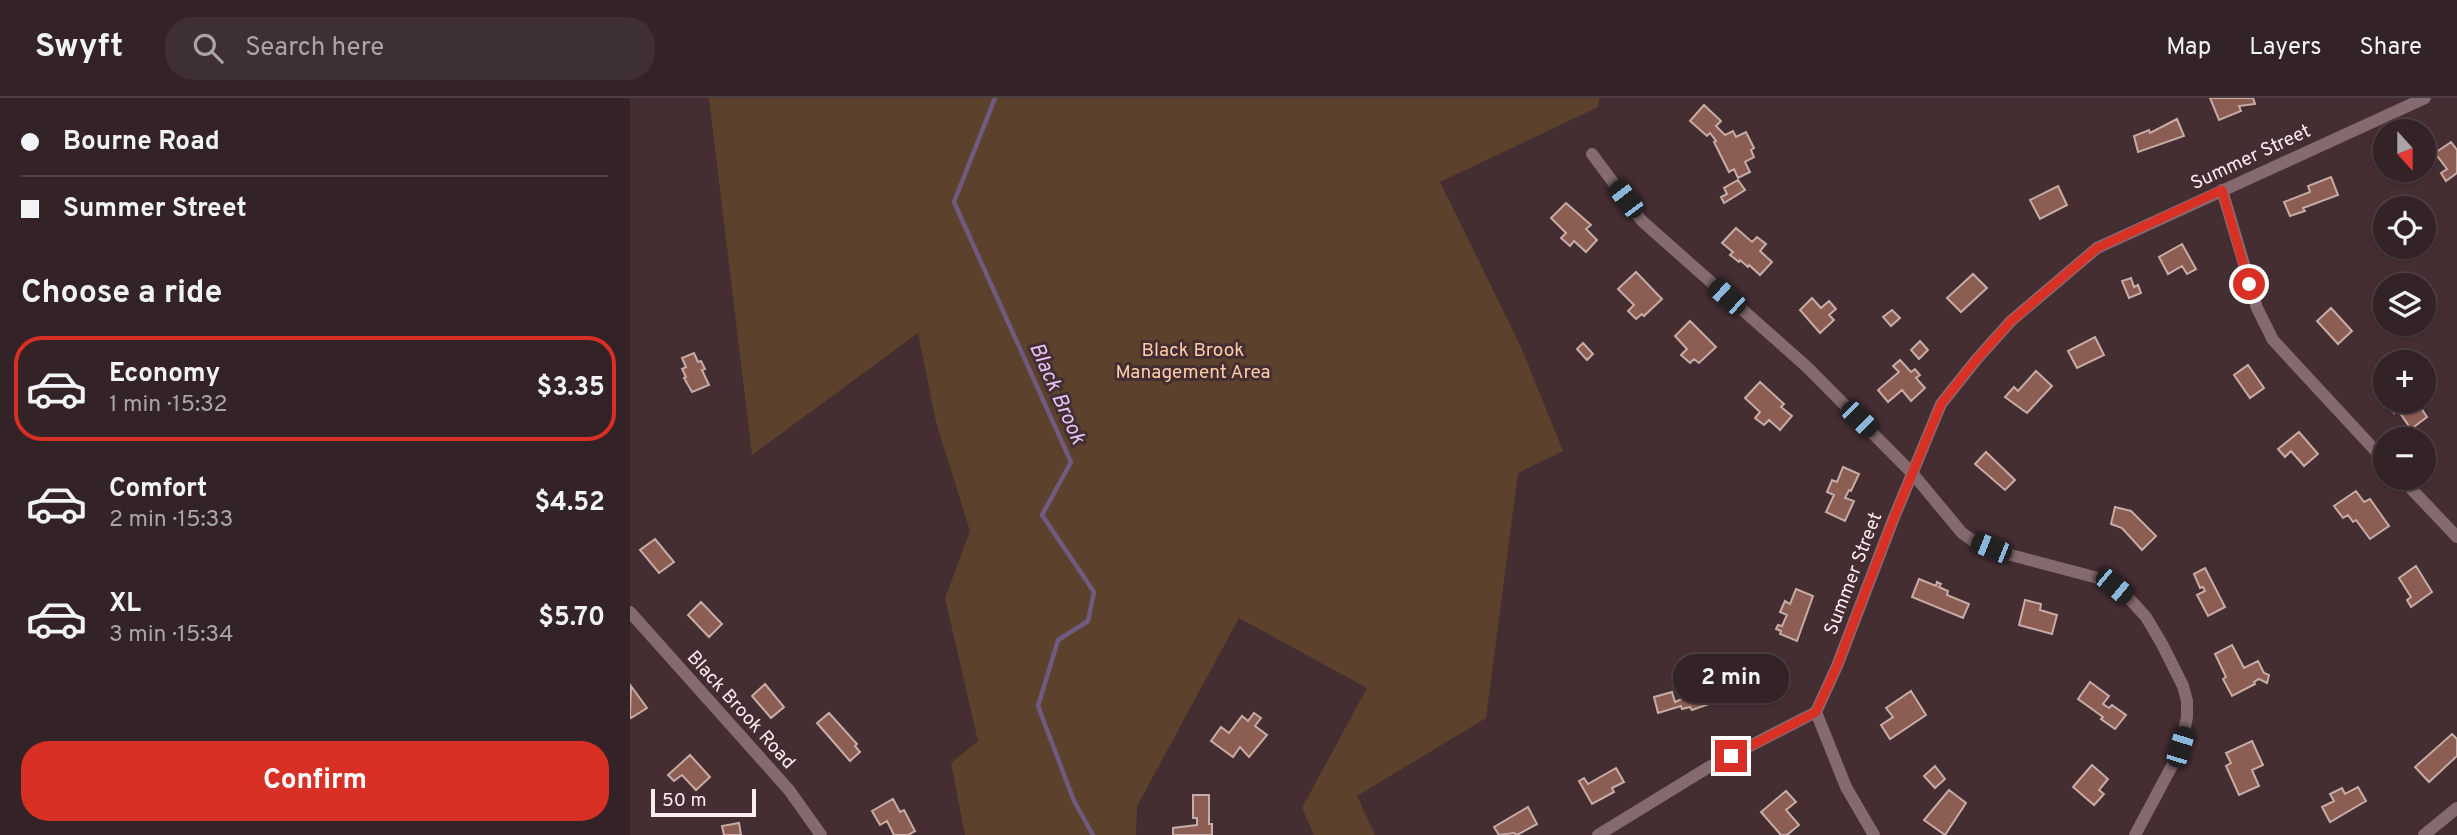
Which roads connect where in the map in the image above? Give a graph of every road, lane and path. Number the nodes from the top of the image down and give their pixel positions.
1 (2425, 98) edge
2 (1592, 155) dead end
3 (2222, 190) junction
4 (2373, 448) edge
5 (1913, 474) junction
6 (2412, 490) edge
7 (2457, 537) edge
8 (630, 612) edge
9 (1816, 712) junction
10 (2457, 808) edge
11 (821, 835) edge
12 (1598, 835) edge
13 (1874, 835) edge
14 (2135, 835) edge
15 (2424, 835) edge

1 - 3 street, Summer Street
2 - 5 street
3 - 4 street
3 - 5 street, Summer Street
5 - 9 street, Summer Street
5 - 14 street
6 - 7 street
8 - 11 street, Black Brook Road
9 - 12 street
9 - 13 street
10 - 15 street

